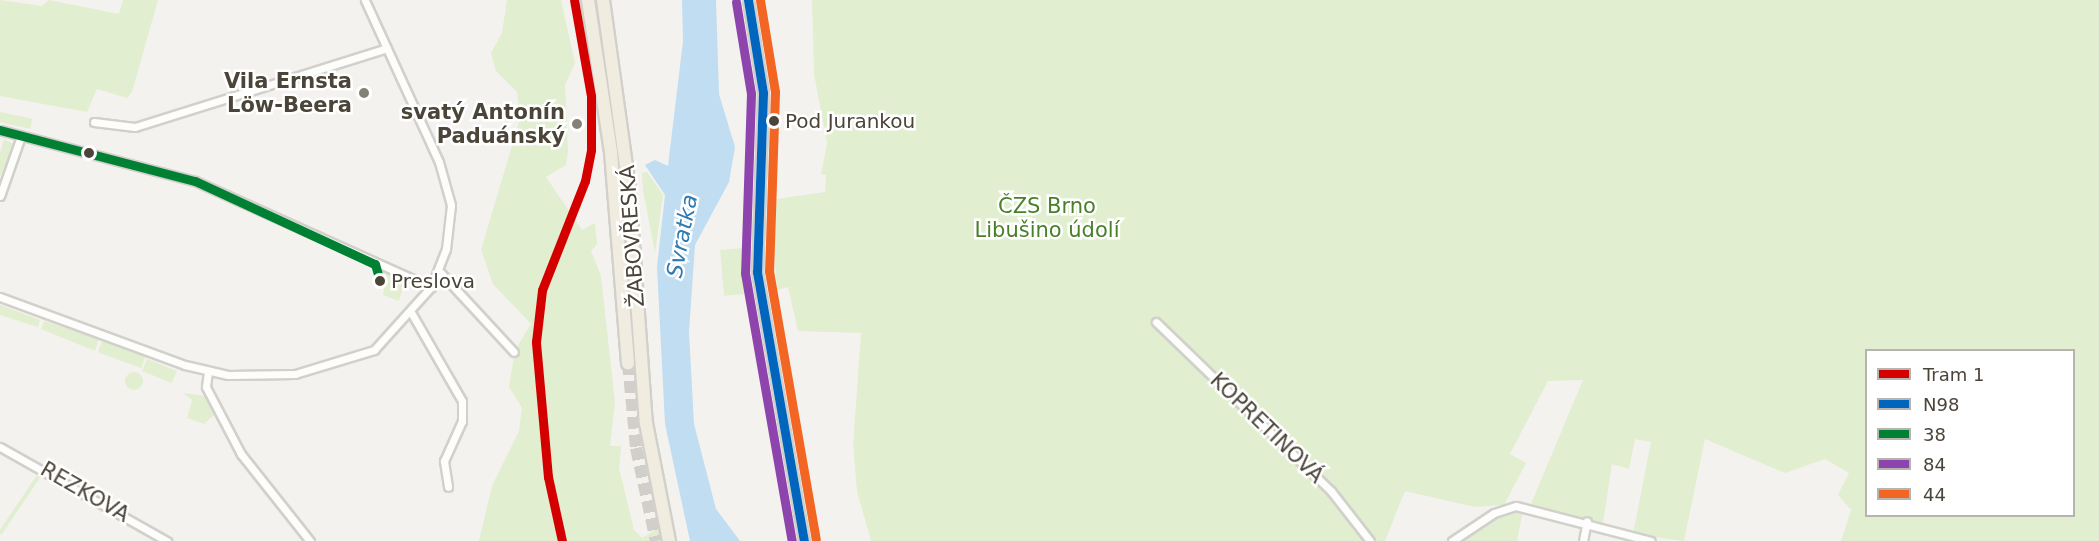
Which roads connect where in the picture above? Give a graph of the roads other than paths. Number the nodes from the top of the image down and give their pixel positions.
1 (365, 0) edge
2 (588, 0) edge
3 (603, 0) edge
4 (748, 0) edge
5 (387, 48) junction
6 (94, 122) dead end
7 (0, 130) edge
8 (21, 136) junction
9 (2, 191) edge
10 (439, 272) junction
11 (431, 287) junction
12 (0, 297) edge
13 (412, 314) junction
14 (1156, 322) dead end
15 (514, 352) dead end
16 (628, 363) tunnel mouth
17 (208, 372) junction
18 (0, 447) edge
19 (448, 487) dead end
20 (1587, 521) junction
21 (167, 541) edge
22 (309, 541) edge
23 (669, 541) edge
24 (804, 541) edge
25 (1370, 541) edge
26 (1452, 541) edge
27 (1583, 541) edge
28 (1651, 541) edge

1 - 5 street
2 - 16 highway, ŽABOVŘESKÁ
3 - 23 highway, ŽABOVŘESKÁ
4 - 24 street
5 - 6 street
5 - 10 street
7 - 8 street
8 - 9 street
8 - 11 street
10 - 11 street
10 - 15 street
11 - 13 street
12 - 17 street
13 - 17 street
13 - 19 street
14 - 25 street, KOPRETINOVÁ
17 - 22 street
18 - 21 street, REZKOVA
20 - 26 street
20 - 27 street
20 - 28 street

